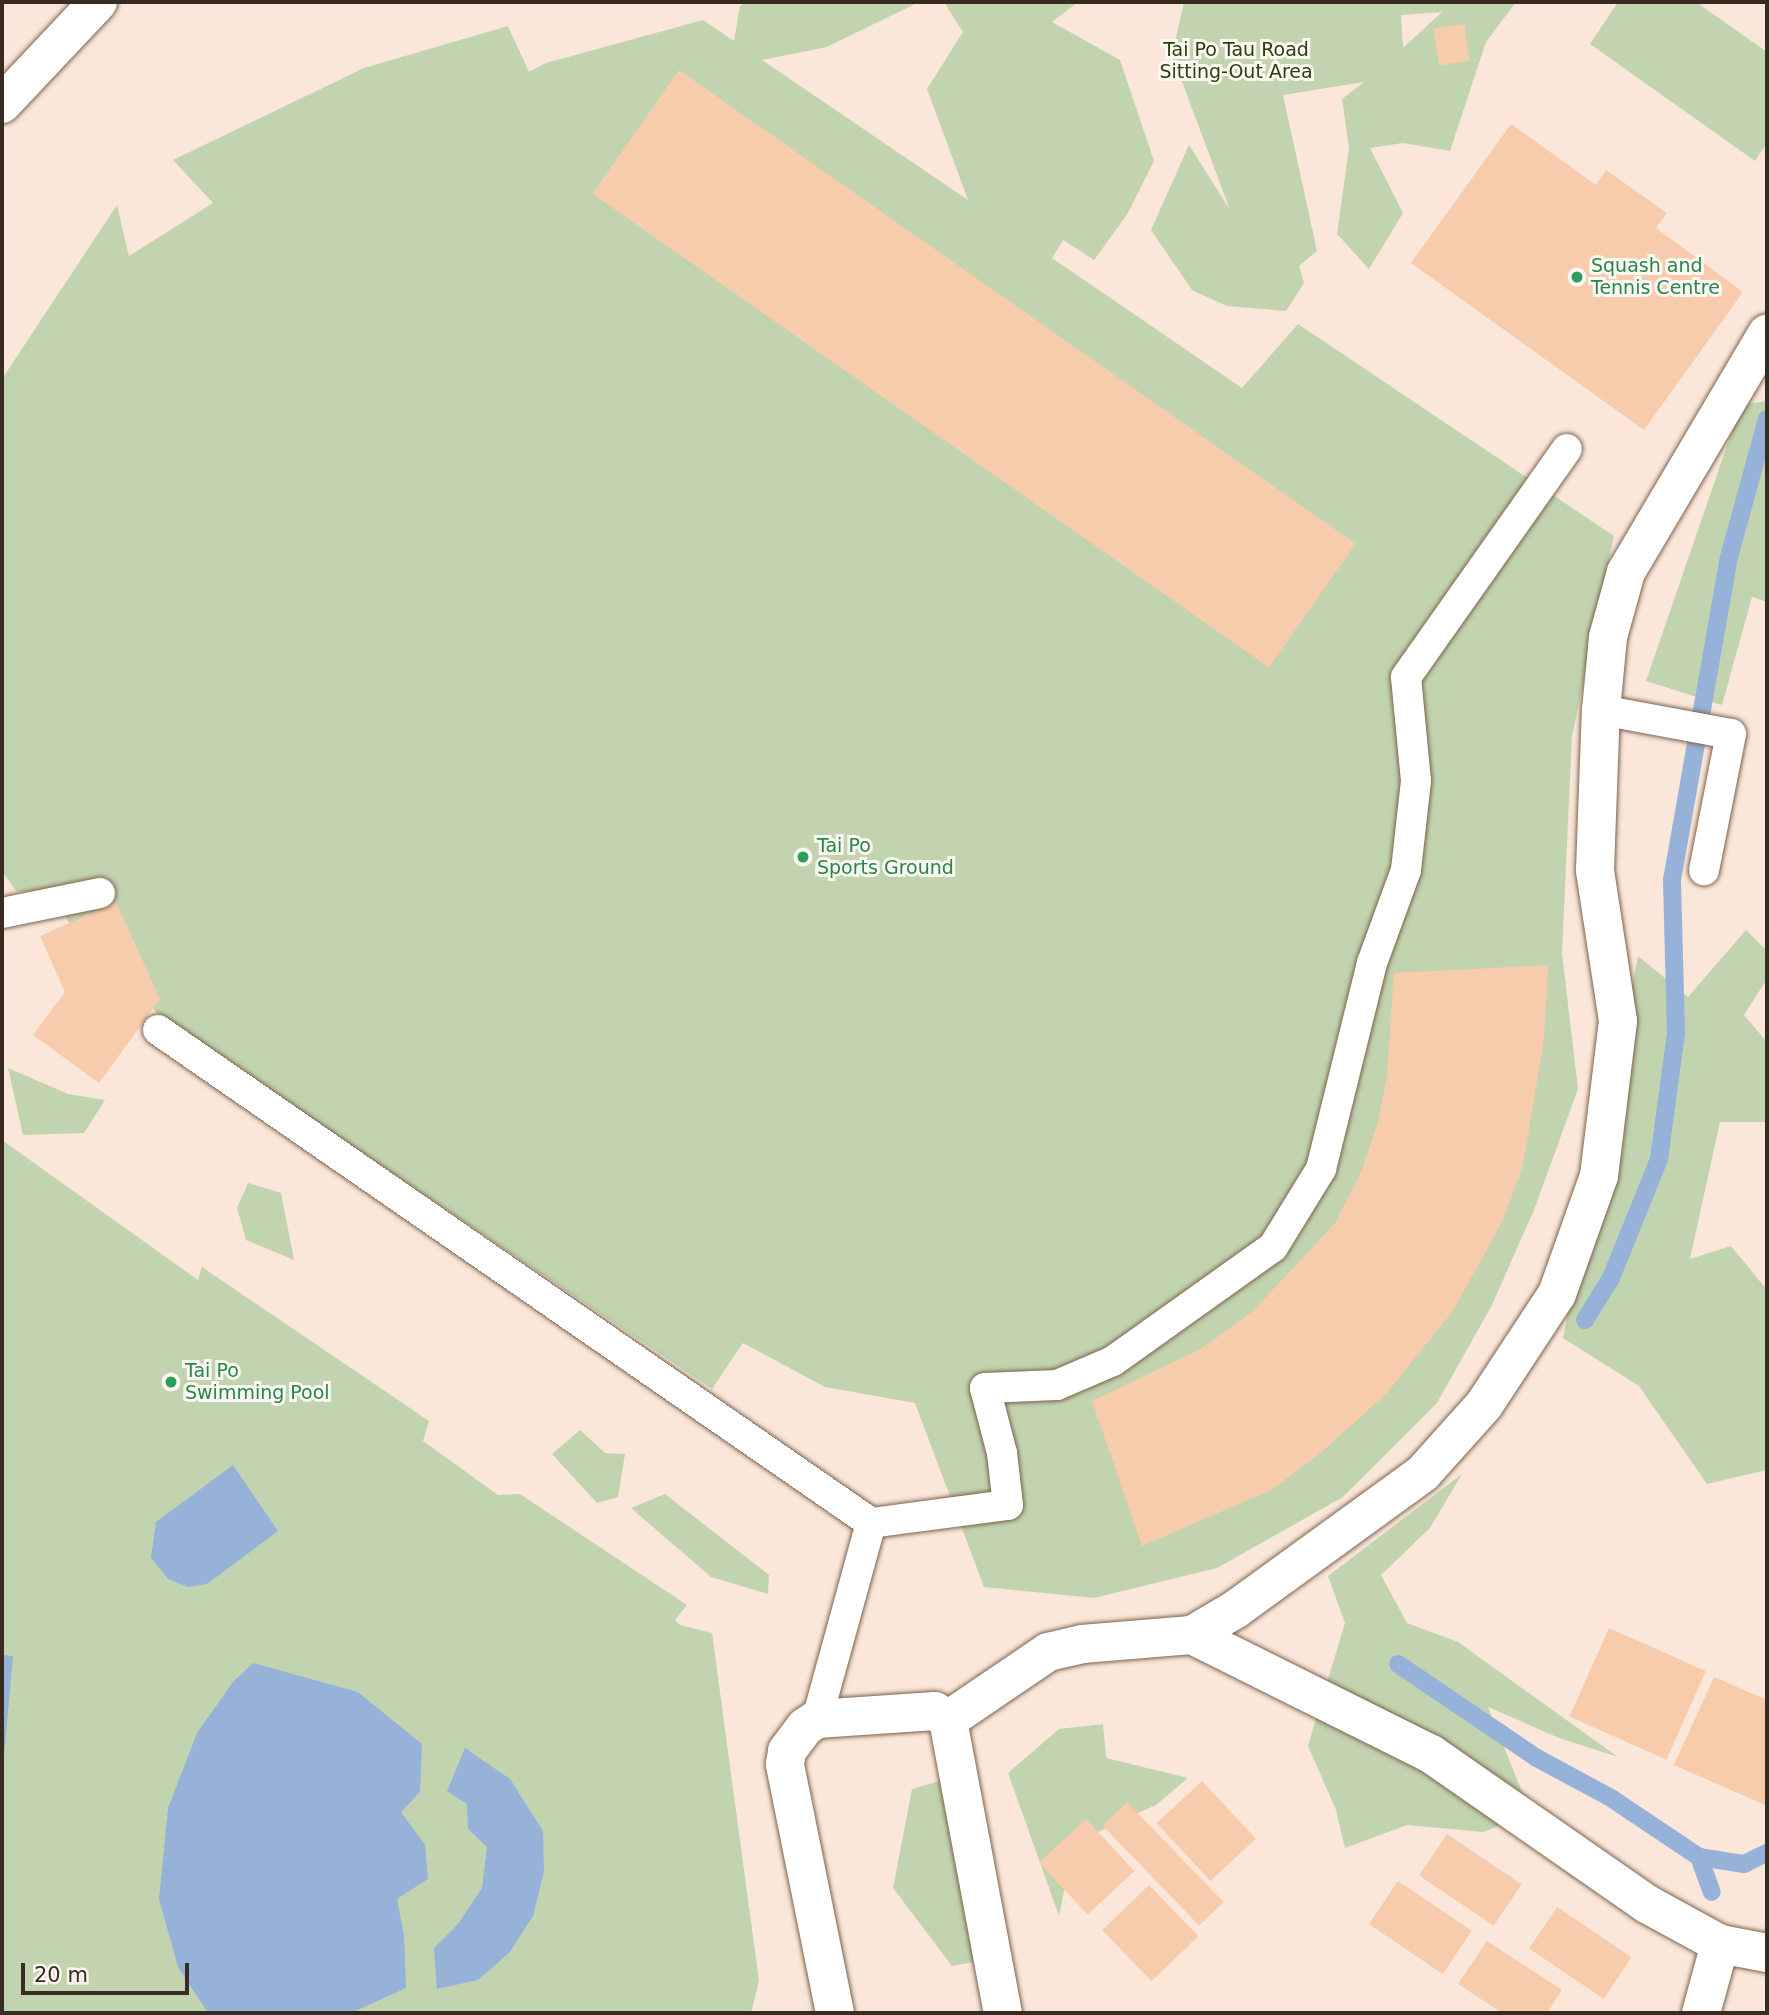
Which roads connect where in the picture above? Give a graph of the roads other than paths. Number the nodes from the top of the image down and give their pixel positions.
1 (99, 2) edge
2 (2, 104) edge
3 (1767, 334) edge
4 (1567, 449) dead end
5 (1601, 710) junction
6 (1704, 870) dead end
7 (100, 892) dead end
8 (2, 913) edge
9 (158, 1030) dead end
10 (871, 1523) junction
11 (1192, 1635) junction
12 (817, 1719) junction
13 (948, 1720) junction
14 (1720, 1944) junction
15 (1767, 1953) edge
16 (835, 2013) edge
17 (1003, 2013) edge
18 (1701, 2013) edge

1 - 2 street
3 - 5 street
4 - 10 lane
5 - 6 lane
5 - 11 street
7 - 8 lane
9 - 10 lane
10 - 12 lane
11 - 13 street
11 - 14 street
12 - 13 street
12 - 16 street
13 - 17 street
14 - 15 street
14 - 18 street

